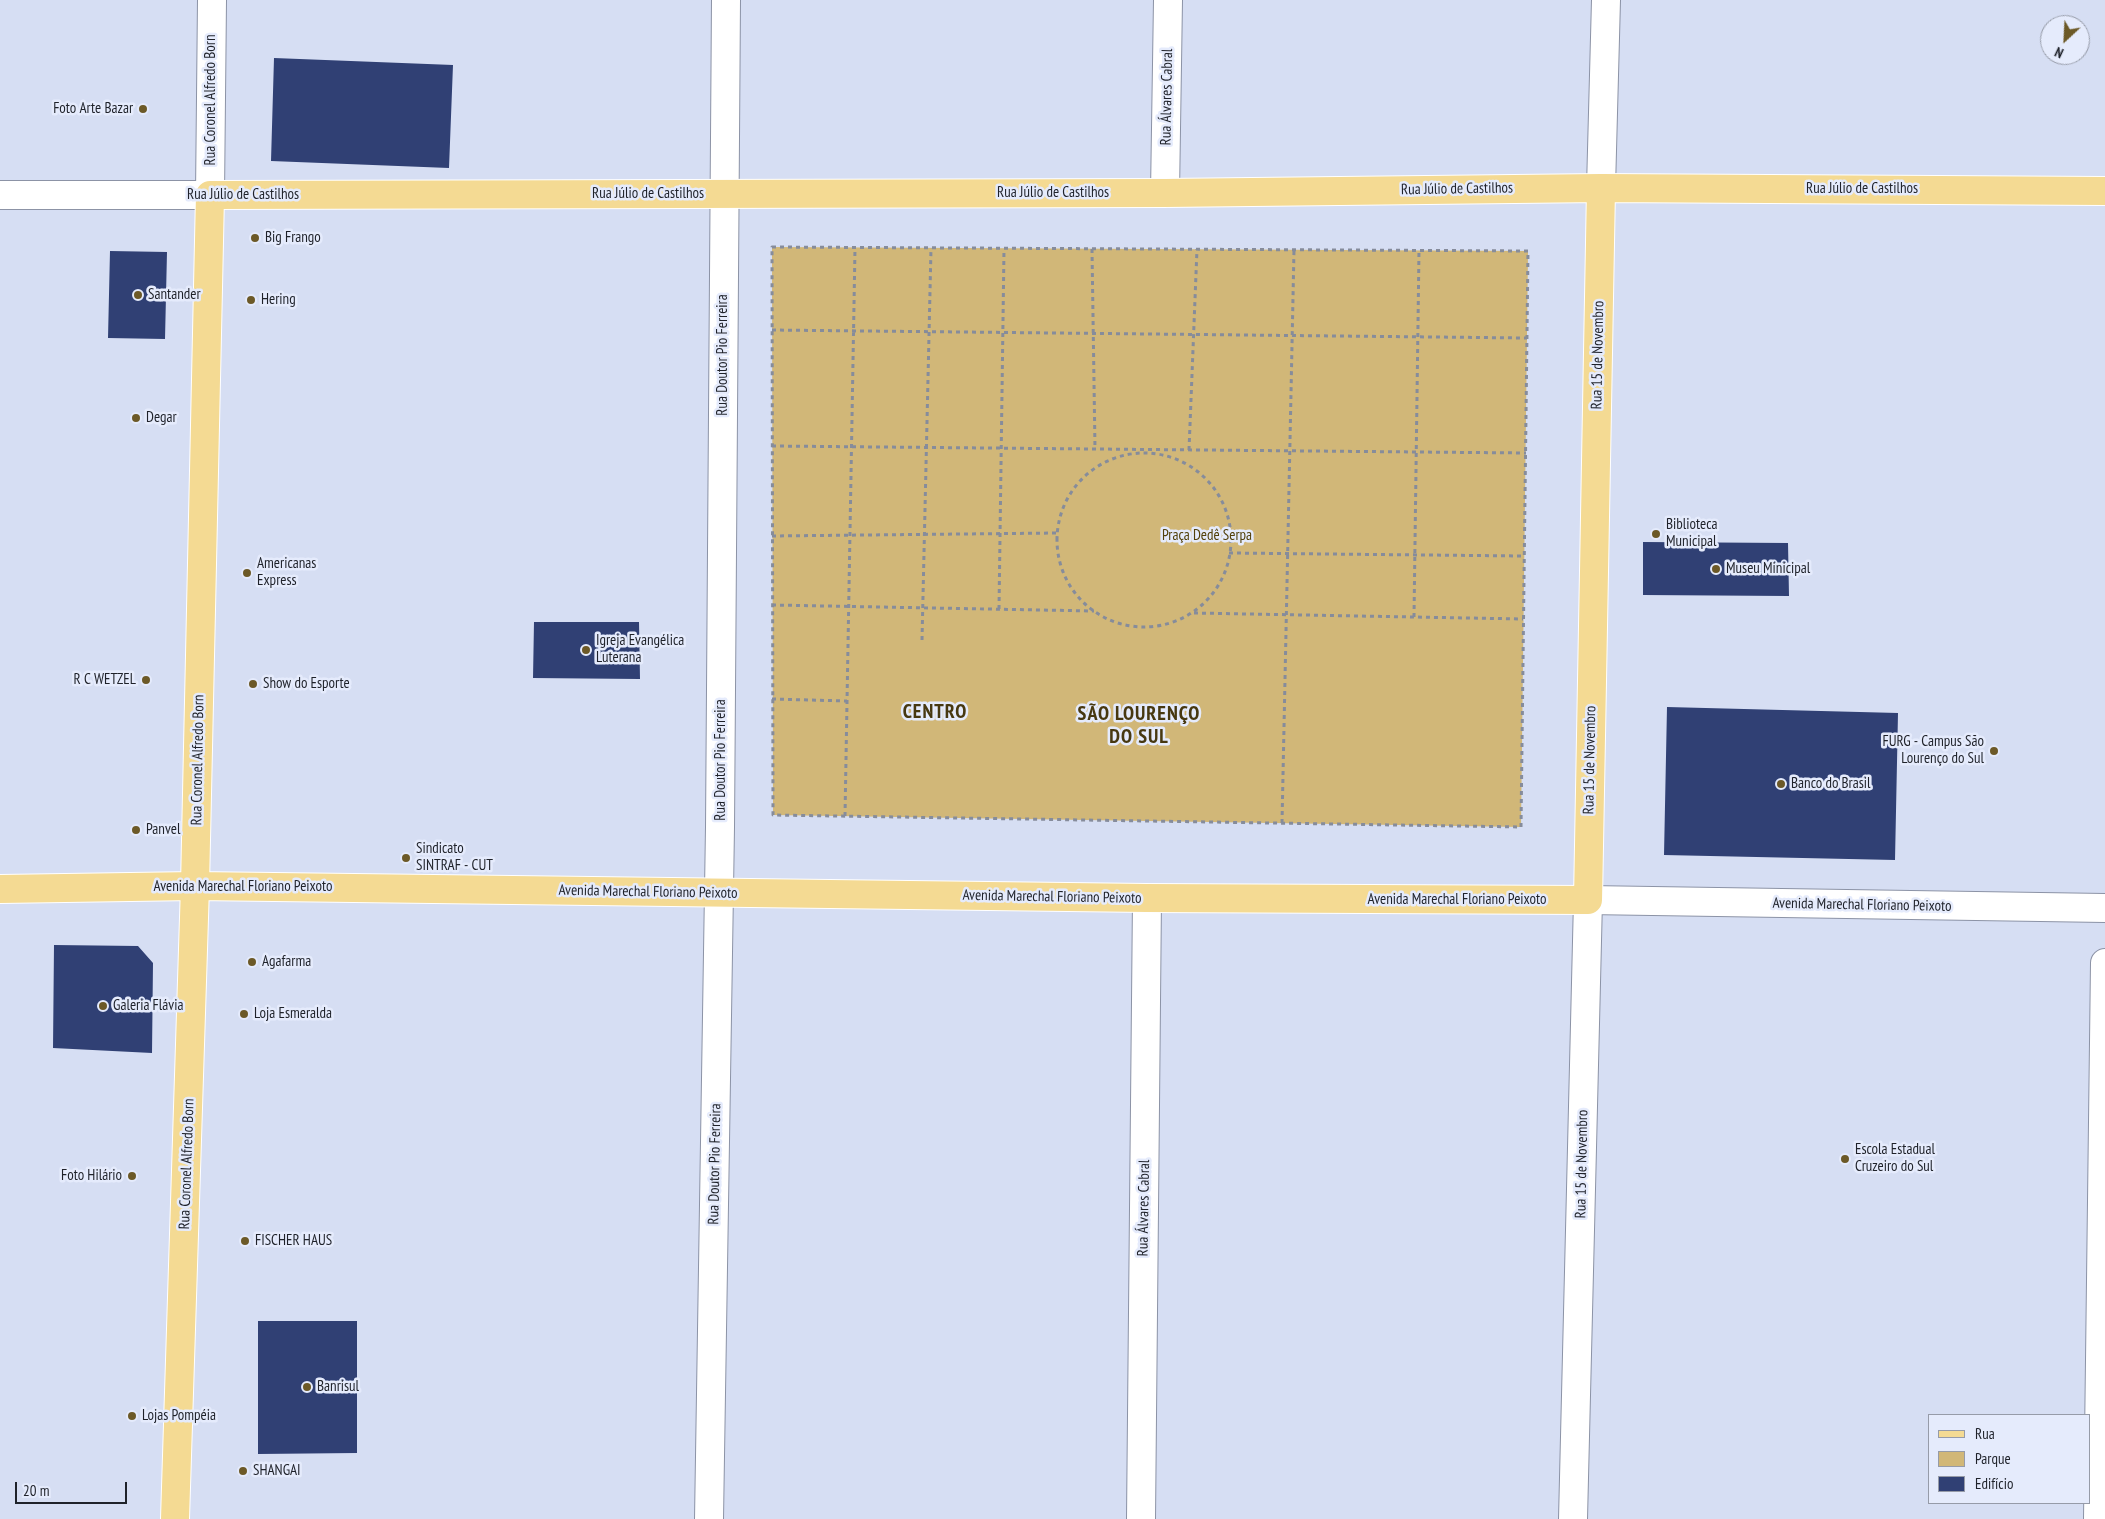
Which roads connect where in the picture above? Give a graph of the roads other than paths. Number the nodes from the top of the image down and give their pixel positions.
1 (212, 0) edge
2 (726, 0) edge
3 (1168, 0) edge
4 (1606, 0) edge
5 (1601, 188) junction
6 (2105, 191) edge
7 (1165, 193) junction
8 (724, 194) junction
9 (0, 195) edge
10 (210, 195) junction
11 (195, 886) junction
12 (0, 889) edge
13 (720, 893) junction
14 (1148, 898) junction
15 (1588, 900) junction
16 (2105, 908) edge
17 (2105, 963) edge
18 (175, 1519) edge
19 (709, 1519) edge
20 (1141, 1519) edge
21 (1573, 1519) edge
22 (2098, 1519) edge

1 - 10 street, Rua Coronel Alfredo Born
2 - 8 street, Rua Doutor Pio Ferreira
3 - 7 street, Rua Álvares Cabral
4 - 5 street, Rua 15 de Novembro
5 - 6 main road, Rua Júlio de Castilhos
5 - 7 main road, Rua Júlio de Castilhos
5 - 15 main road, Rua 15 de Novembro
7 - 8 main road, Rua Júlio de Castilhos
8 - 10 main road, Rua Júlio de Castilhos
8 - 13 street, Rua Doutor Pio Ferreira
9 - 10 street, Rua Júlio de Castilhos
10 - 11 main road, Rua Coronel Alfredo Born
11 - 12 main road, Avenida Marechal Floriano Peixoto
11 - 13 main road, Avenida Marechal Floriano Peixoto
11 - 18 main road, Rua Coronel Alfredo Born
13 - 14 main road, Avenida Marechal Floriano Peixoto
13 - 19 street, Rua Doutor Pio Ferreira
14 - 15 main road, Avenida Marechal Floriano Peixoto
14 - 20 street, Rua Álvares Cabral
15 - 16 street, Avenida Marechal Floriano Peixoto
15 - 21 street, Rua 15 de Novembro
17 - 22 street

